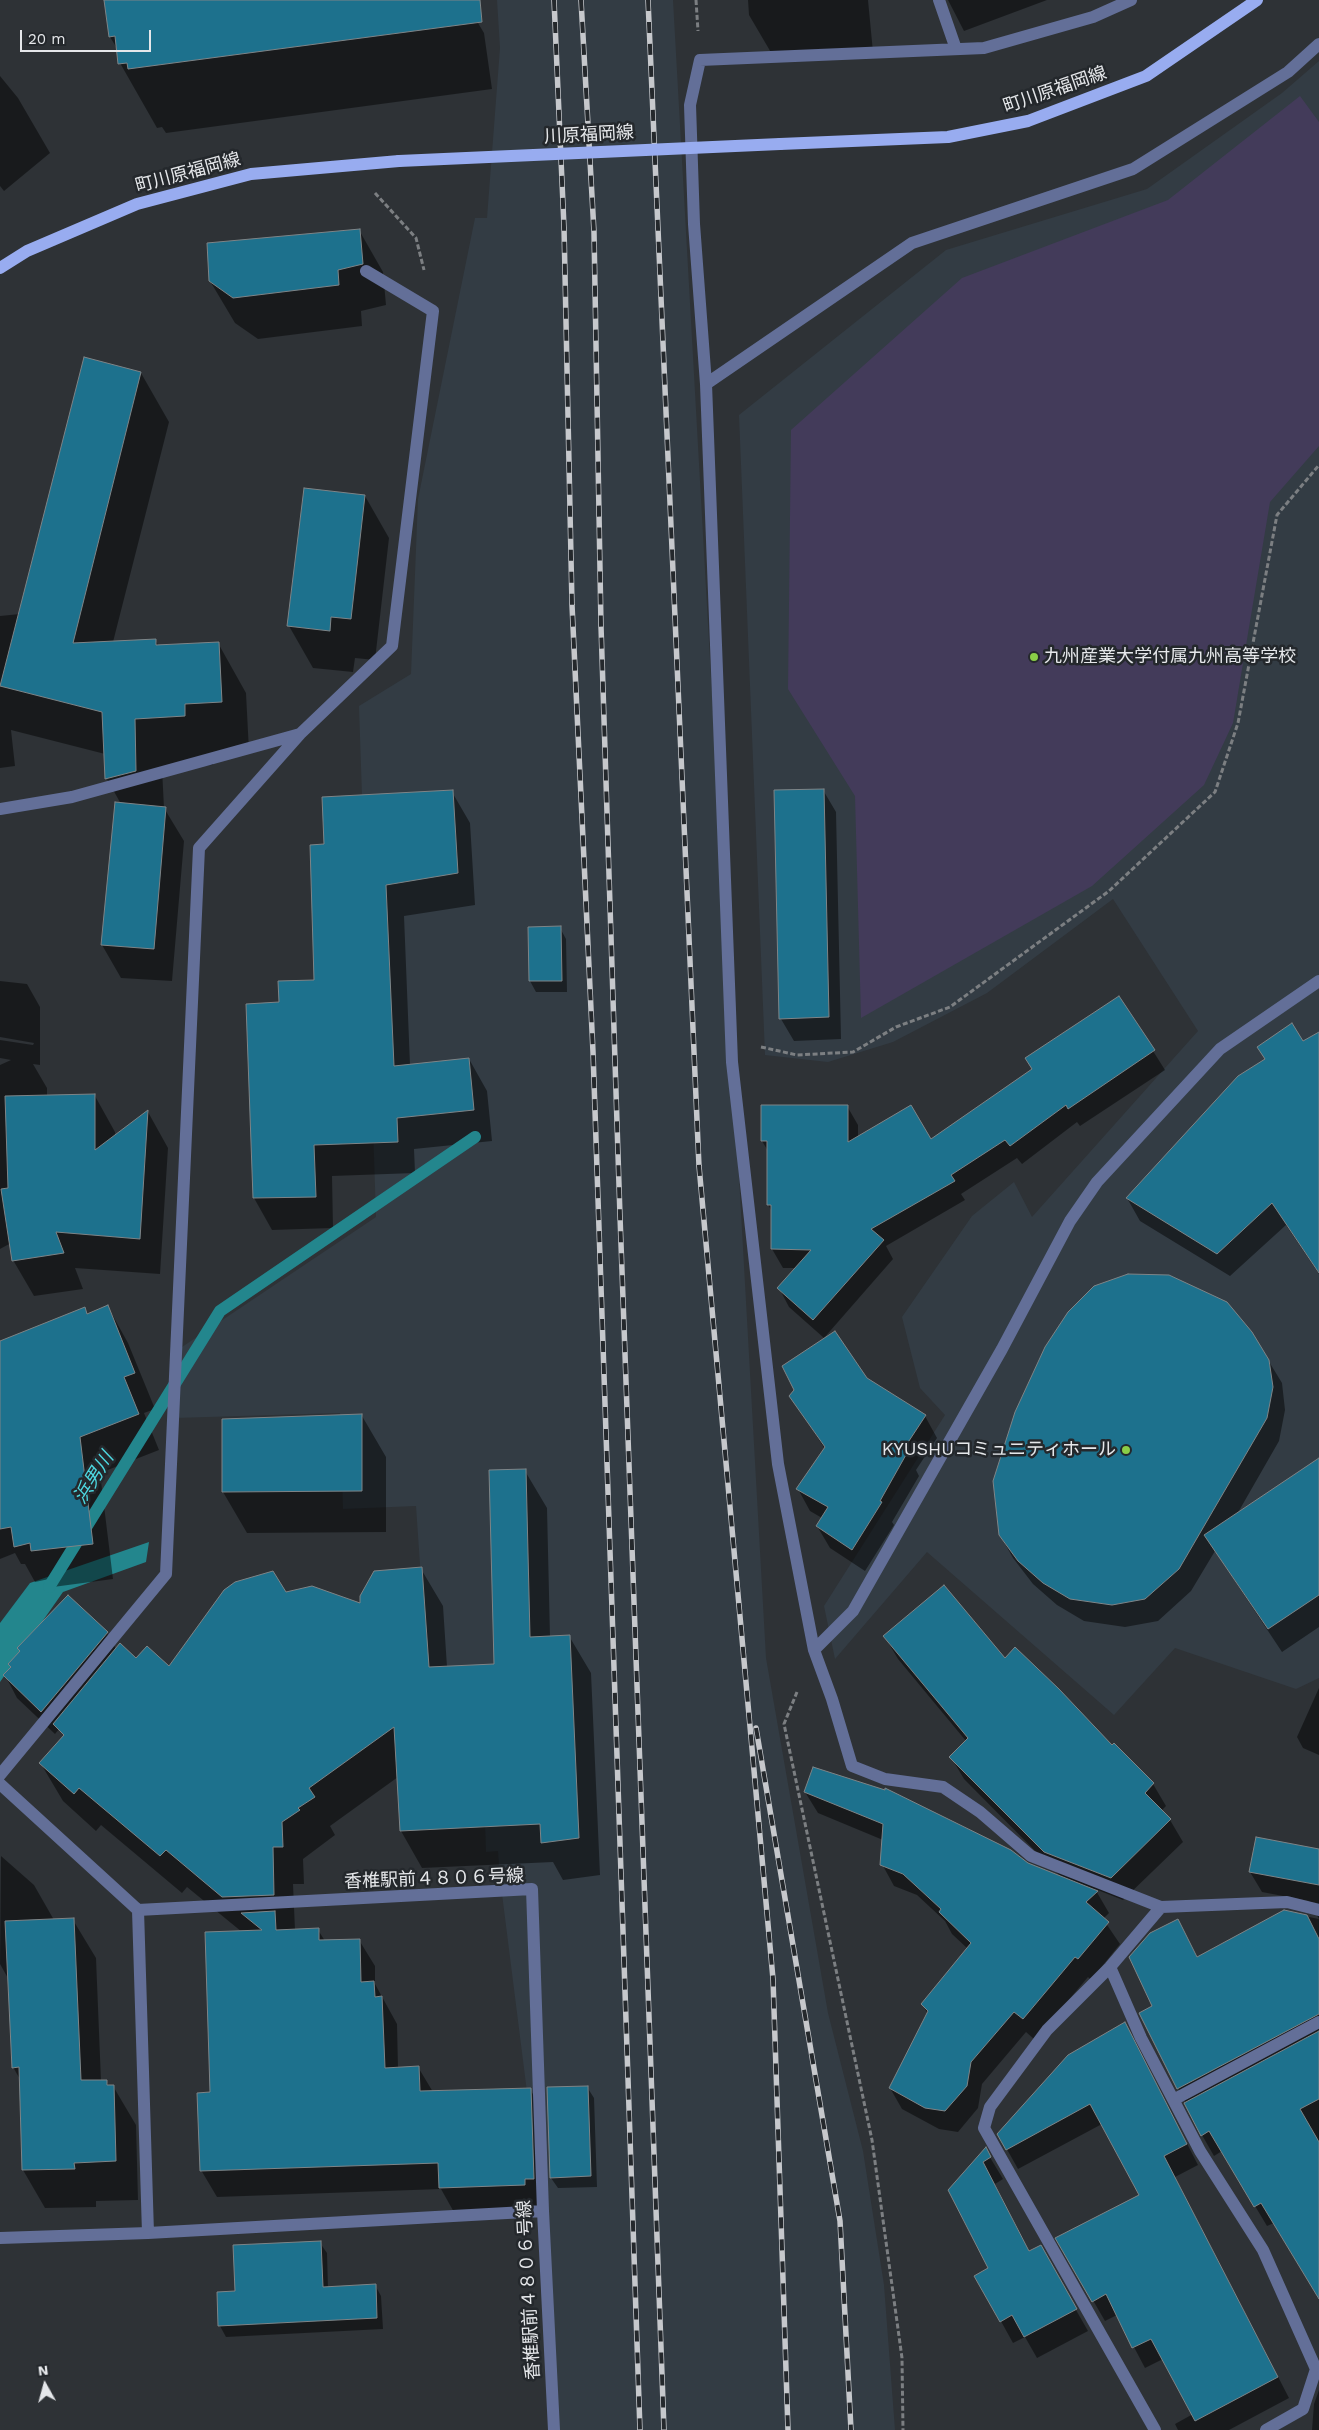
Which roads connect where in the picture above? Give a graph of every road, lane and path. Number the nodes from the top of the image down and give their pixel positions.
1 (939, 0) edge
2 (1132, 0) edge
3 (1257, 0) edge
4 (1319, 44) edge
5 (956, 49) junction
6 (780, 144) joint
7 (399, 161) joint
8 (349, 165) junction
9 (0, 268) edge
10 (366, 271) dead end
11 (433, 311) junction
12 (706, 384) junction
13 (1319, 465) edge
14 (300, 734) junction
15 (0, 809) edge
16 (1319, 981) edge
17 (731, 1040) junction
18 (814, 1650) junction
19 (784, 1724) dead end
20 (0, 1774) edge
21 (0, 1784) edge
22 (1161, 1907) junction
23 (138, 1910) junction
24 (1319, 1910) edge
25 (1110, 1967) junction
26 (1319, 2022) edge
27 (1175, 2099) junction
28 (542, 2211) junction
29 (148, 2233) junction
30 (0, 2238) edge
31 (554, 2430) edge
32 (903, 2430) edge
33 (1155, 2430) edge
34 (1266, 2430) edge

1 - 5 street
2 - 5 street
3 - 6 main road, 町川原福岡線
4 - 12 street
5 - 12 street
6 - 7 main road, 川原福岡線, bridge
7 - 8 main road, 町川原福岡線
8 - 9 main road, 町川原福岡線
8 - 11 path
10 - 11 street
11 - 14 street
12 - 17 street
13 - 17 path
14 - 15 street
14 - 20 street
16 - 18 street
17 - 18 street
18 - 22 street
19 - 32 path
21 - 23 street
22 - 24 street
22 - 25 street
23 - 28 street, 香椎駅前４８０６号線
23 - 29 street
25 - 27 street
25 - 33 street
26 - 27 street
27 - 34 street
28 - 29 street
28 - 31 street, 香椎駅前４８０６号線
29 - 30 street

